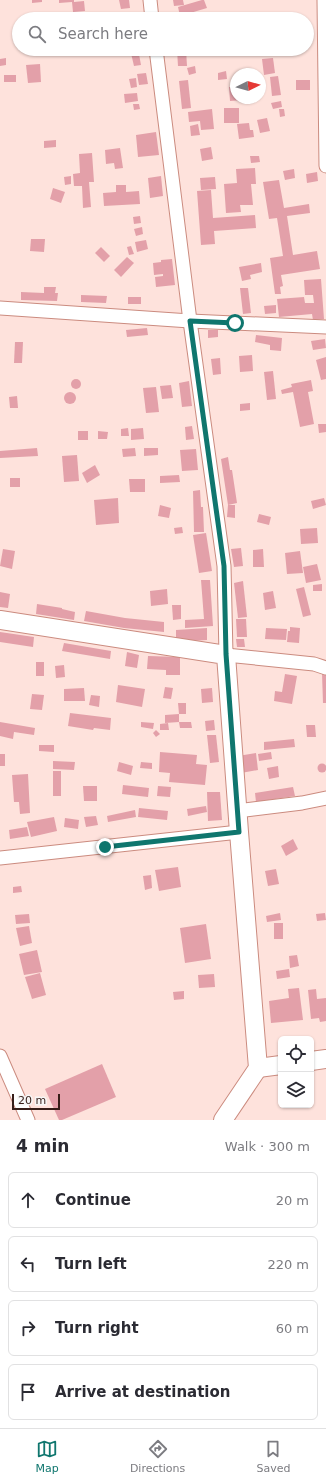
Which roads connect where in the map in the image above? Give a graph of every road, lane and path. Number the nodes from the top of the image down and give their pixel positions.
1 (150, 0) edge
2 (324, 0) edge
3 (151, 12) edge
4 (157, 56) edge
5 (326, 166) edge
6 (0, 308) edge
7 (190, 321) junction
8 (326, 327) edge
9 (0, 620) edge
10 (226, 654) junction
11 (326, 668) edge
12 (326, 798) edge
13 (238, 811) junction
14 (239, 832) junction
15 (0, 858) edge
16 (0, 1056) edge
17 (326, 1059) edge
18 (314, 1061) edge
19 (278, 1065) edge
20 (258, 1068) junction
21 (28, 1120) edge
22 (223, 1120) edge

1 - 3 street
2 - 5 street
4 - 7 street
6 - 7 street
7 - 8 street
7 - 10 street
9 - 10 main road
10 - 11 street
10 - 13 main road
12 - 13 street
13 - 14 main road
14 - 15 street
14 - 20 main road
16 - 21 street
17 - 18 main road
19 - 20 main road
20 - 22 main road

